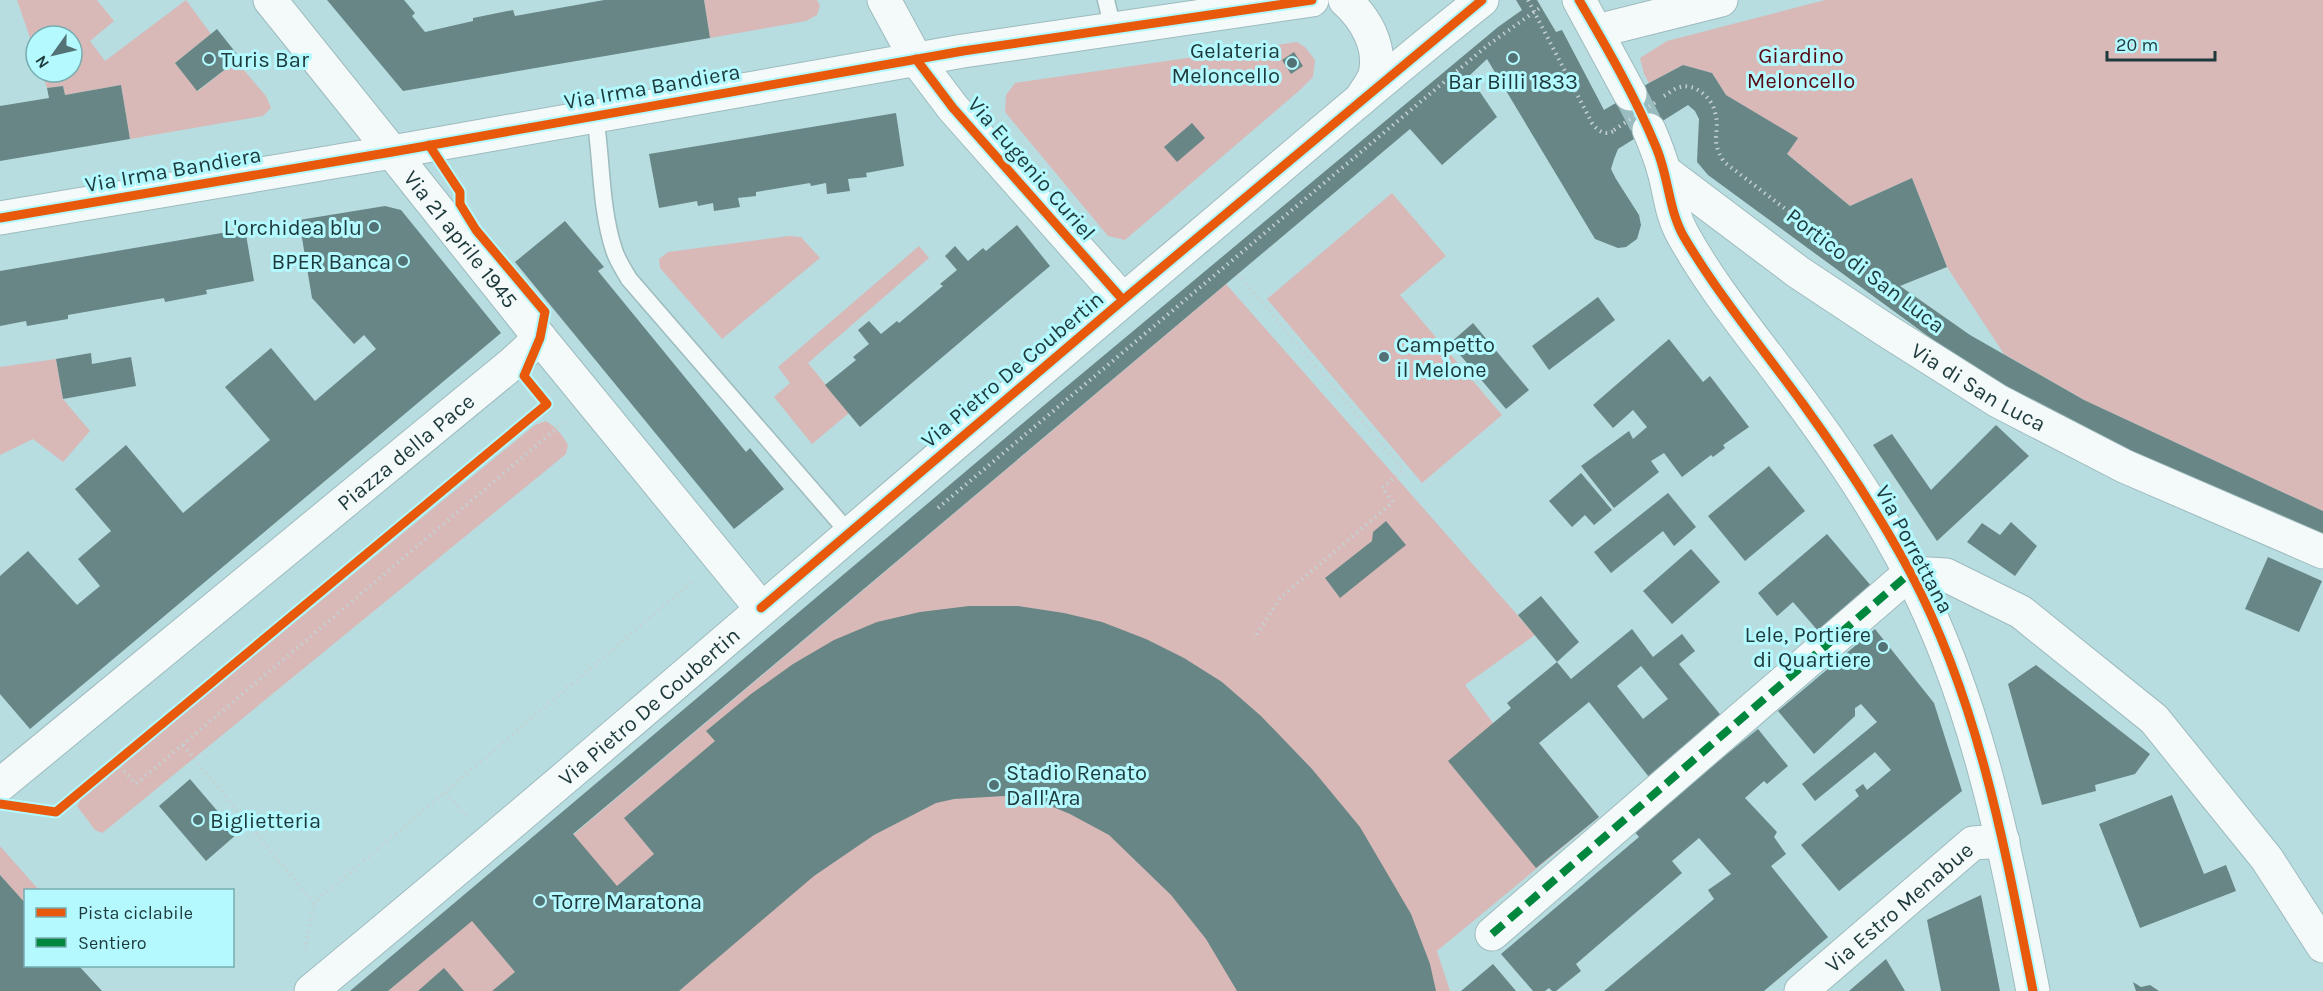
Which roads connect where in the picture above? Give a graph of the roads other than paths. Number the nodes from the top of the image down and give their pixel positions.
1 (270, 0) edge
2 (884, 0) edge
3 (1312, 0) edge
4 (1345, 0) edge
5 (1482, 0) edge
6 (1579, 0) edge
7 (1720, 0) edge
8 (1110, 14) edge
9 (1597, 31) junction
10 (916, 59) junction
11 (1360, 101) junction
12 (595, 116) junction
13 (392, 152) junction
14 (1664, 171) junction
15 (0, 218) edge
16 (1123, 300) junction
17 (540, 338) junction
18 (849, 533) junction
19 (2323, 552) edge
20 (1910, 573) junction
21 (761, 608) junction
22 (0, 785) edge
23 (2003, 841) junction
24 (1492, 934) dead end
25 (2323, 946) edge
26 (311, 991) edge
27 (1801, 991) edge
28 (2033, 991) edge

1 - 13 street, Via 21 aprile 1945
2 - 10 street, Via Eugenio Curiel
3 - 8 street, Via Irma Bandiera
4 - 11 street
5 - 11 street, Via Pietro De Coubertin
6 - 9 street, Via Porrettana
7 - 9 street
8 - 10 street, Via Irma Bandiera
9 - 14 street, Via Porrettana
10 - 12 street, Via Irma Bandiera
10 - 16 street, Via Eugenio Curiel
11 - 16 street, Via Pietro De Coubertin
12 - 13 street, Via Irma Bandiera
12 - 18 lane
13 - 15 street, Via Irma Bandiera
13 - 17 street, Via 21 aprile 1945
14 - 19 street, Via di San Luca
14 - 20 street, Via Porrettana
16 - 18 street, Via Pietro De Coubertin
17 - 21 street
17 - 22 street, Piazza della Pace
18 - 21 street, Via Pietro De Coubertin
20 - 23 street, Via Porrettana
20 - 24 street, Via Porrettana
20 - 25 street, Via Porrettana
21 - 26 street, Via Pietro De Coubertin
23 - 27 street, Via Estro Menabue
23 - 28 street, Via Porrettana

